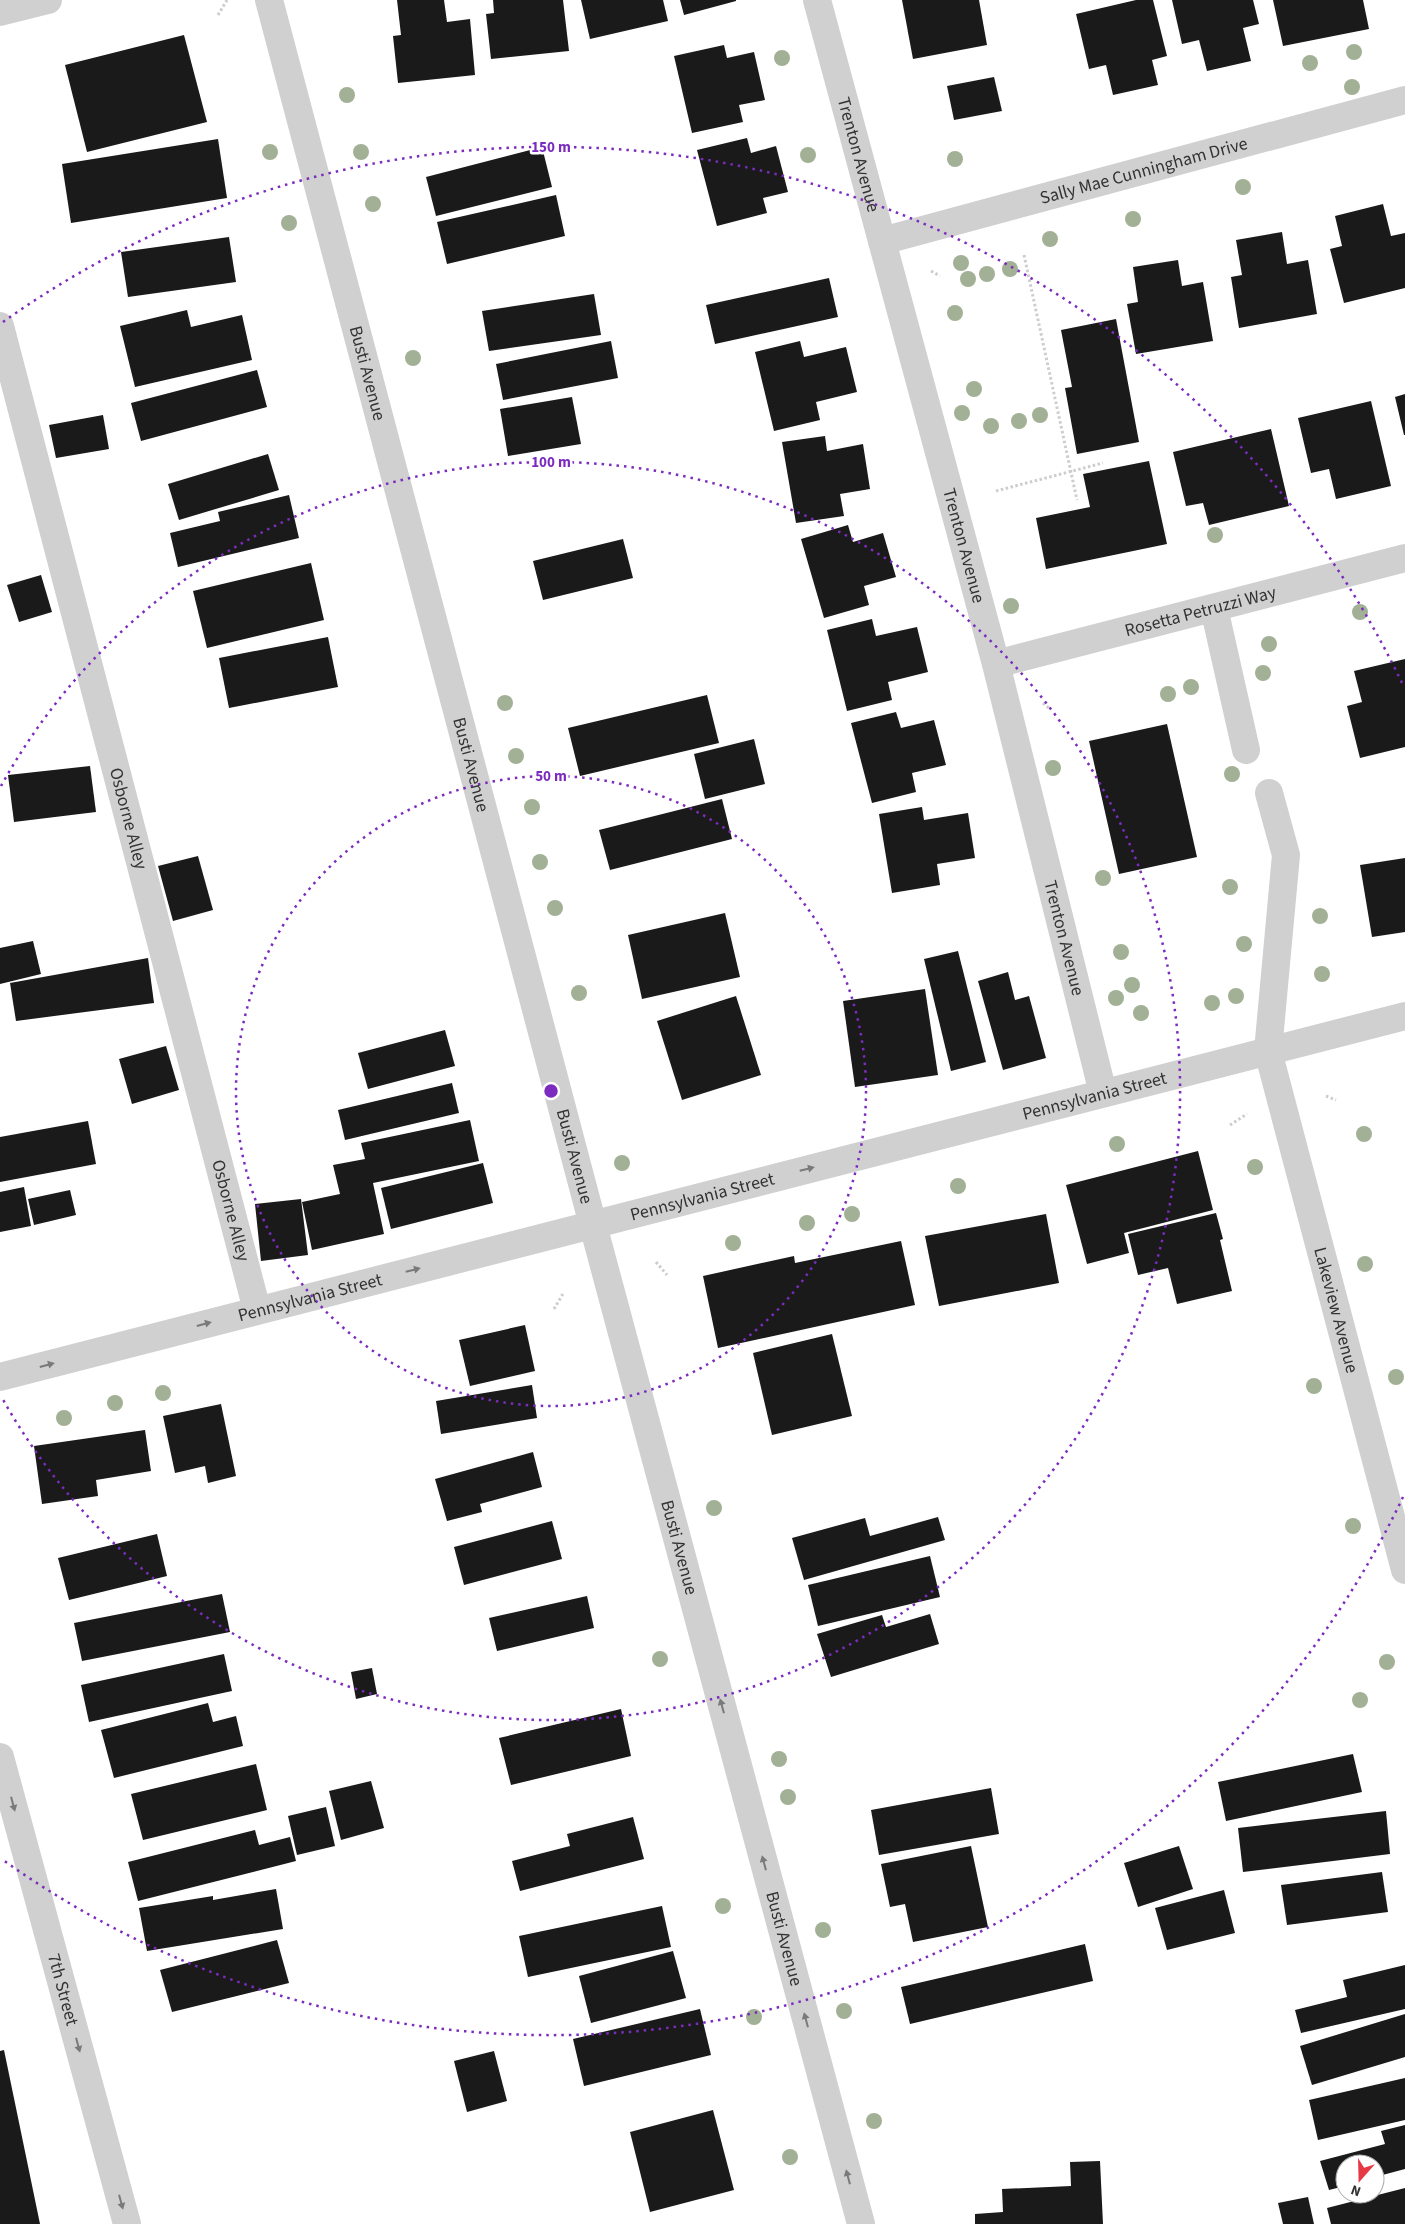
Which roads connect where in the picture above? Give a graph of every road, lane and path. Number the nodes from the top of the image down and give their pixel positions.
1 (48, 0) edge
2 (227, 0) edge
3 (269, 0) edge
4 (817, 0) edge
5 (0, 12) edge
6 (218, 15) dead end
7 (1405, 100) edge
8 (882, 240) junction
9 (1024, 255) dead end
10 (932, 270) dead end
11 (940, 276) dead end
12 (0, 326) edge
13 (1103, 463) dead end
14 (1070, 471) junction
15 (996, 491) dead end
16 (1077, 500) dead end
17 (1405, 558) edge
18 (1214, 608) junction
19 (996, 664) junction
20 (1043, 702) dead end
21 (1050, 709) dead end
22 (1246, 750) dead end
23 (1269, 793) dead end
24 (1405, 1016) edge
25 (1268, 1051) junction
26 (1103, 1093) junction
27 (1326, 1096) dead end
28 (1336, 1100) dead end
29 (1248, 1113) dead end
30 (1230, 1125) dead end
31 (593, 1225) junction
32 (656, 1262) dead end
33 (667, 1276) dead end
34 (564, 1292) dead end
35 (257, 1310) junction
36 (554, 1310) dead end
37 (0, 1377) edge
38 (1399, 1525) edge
39 (1405, 1570) edge
40 (0, 1757) edge
41 (127, 2224) edge
42 (861, 2224) edge

1 - 5 street
2 - 6 path
3 - 31 street, Busti Avenue
4 - 8 street, Trenton Avenue
7 - 8 street, Sally Mae Cunningham Drive
8 - 19 street, Trenton Avenue
9 - 14 path
10 - 11 path
12 - 35 street, Osborne Alley
13 - 14 path
14 - 15 path
14 - 16 path
17 - 18 street, Rosetta Petruzzi Way
18 - 19 street, Rosetta Petruzzi Way
18 - 22 street
19 - 26 street, Trenton Avenue
20 - 21 path
23 - 25 street, Lakeview Avenue
24 - 25 street, Pennsylvania Street
25 - 26 street, Pennsylvania Street
25 - 38 street, Lakeview Avenue
31 -> 26 street, Pennsylvania Street
27 - 28 path
29 - 30 path
35 -> 31 street, Pennsylvania Street
42 -> 31 street, Busti Avenue
32 - 33 path
34 - 36 path
37 -> 35 street, Pennsylvania Street
38 - 39 street, Lakeview Avenue
40 -> 41 street, 7th Street

